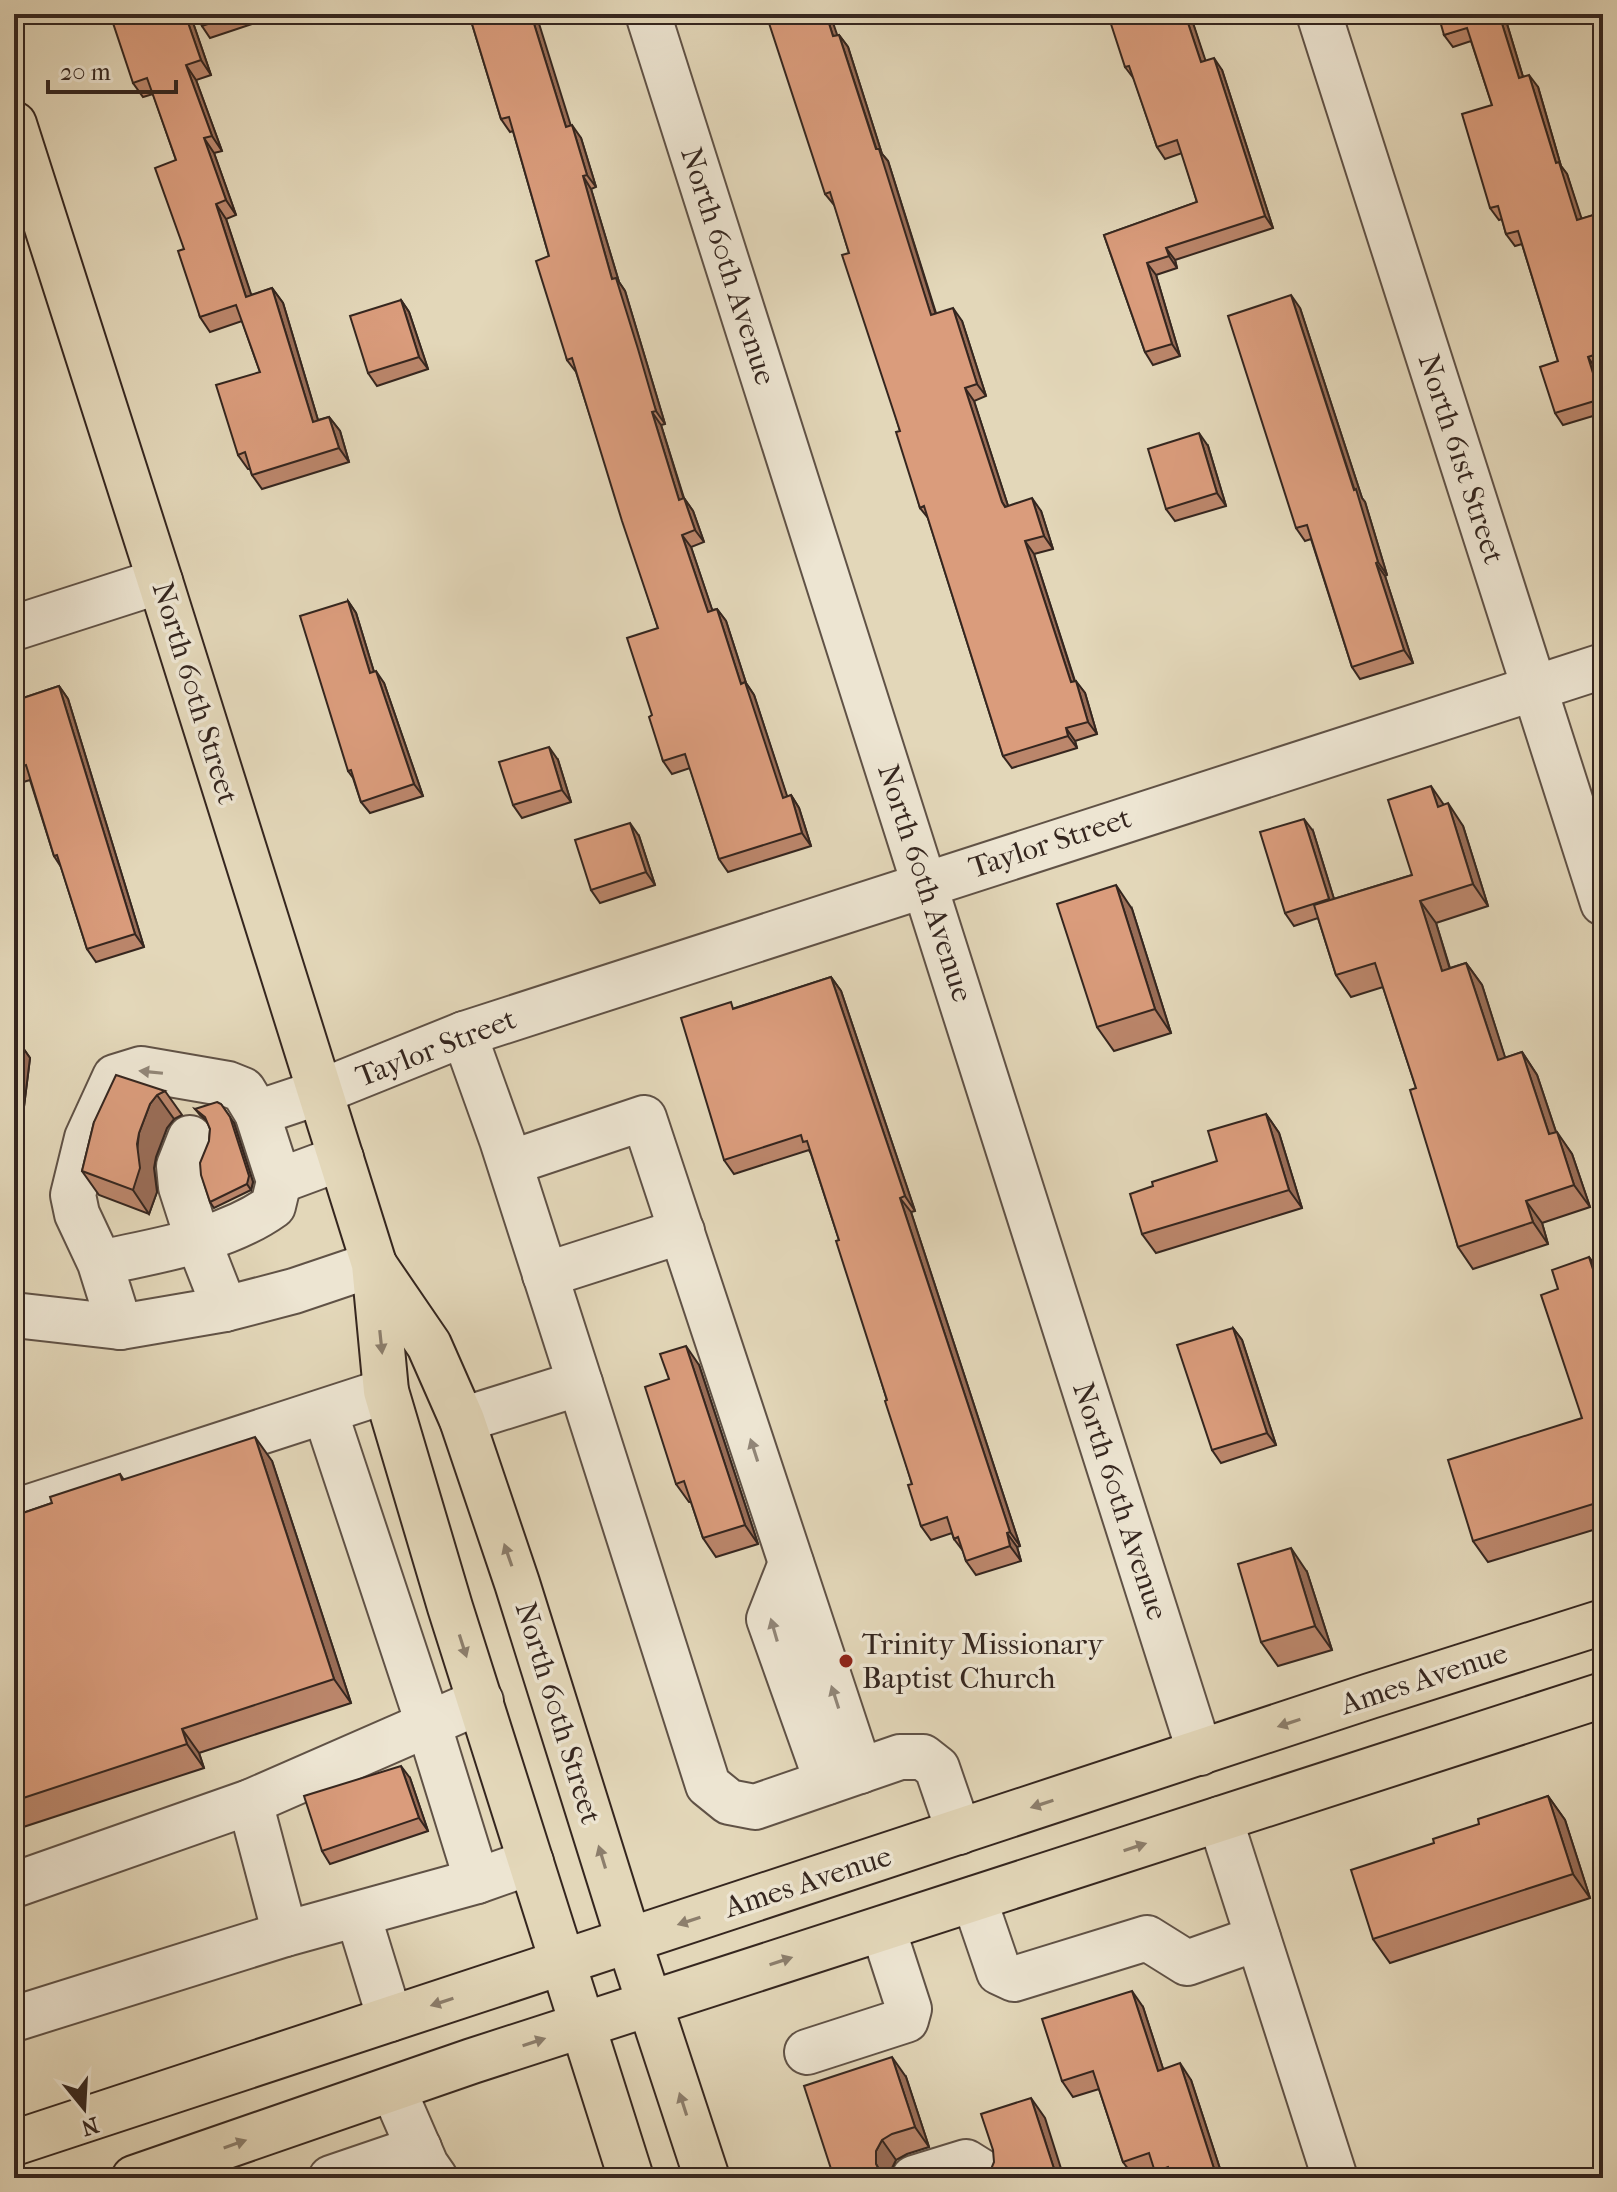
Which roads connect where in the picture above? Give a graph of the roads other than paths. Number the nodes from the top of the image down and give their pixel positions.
1 (648, 14) edge
2 (1319, 14) edge
3 (14, 124) edge
4 (160, 581) junction
5 (14, 628) edge
6 (1603, 666) edge
7 (1534, 688) junction
8 (925, 883) junction
9 (1603, 903) edge
10 (464, 1034) junction
11 (320, 1092) junction
12 (242, 1098) junction
13 (190, 1138) dead end
14 (341, 1158) junction
15 (510, 1163) junction
16 (267, 1166) junction
17 (682, 1231) junction
18 (198, 1240) junction
19 (100, 1263) junction
20 (374, 1264) junction
21 (545, 1275) junction
22 (225, 1309) junction
23 (14, 1315) edge
24 (120, 1327) junction
25 (580, 1383) junction
26 (386, 1391) junction
27 (325, 1412) junction
28 (462, 1420) junction
29 (14, 1512) edge
30 (1603, 1622) edge
31 (1603, 1695) edge
32 (481, 1701) junction
33 (428, 1723) junction
34 (1200, 1753) junction
35 (844, 1777) junction
36 (250, 1802) junction
37 (1220, 1819) junction
38 (959, 1832) junction
39 (531, 1862) junction
40 (477, 1881) junction
41 (14, 1885) edge
42 (974, 1899) junction
43 (358, 1915) junction
44 (883, 1929) junction
45 (285, 1934) junction
46 (1258, 1938) junction
47 (629, 1941) junction
48 (563, 1963) junction
49 (651, 2004) junction
50 (14, 2019) edge
51 (390, 2019) junction
52 (583, 2026) junction
53 (807, 2052) dead end
54 (393, 2089) junction
55 (14, 2143) edge
56 (427, 2163) edge
57 (134, 2178) edge
58 (331, 2178) edge
59 (631, 2178) edge
60 (707, 2178) edge
61 (914, 2178) edge
62 (984, 2178) edge
63 (1335, 2178) edge

1 - 8 street, North 60th Avenue
2 - 7 street, North 61st Street
3 - 4 main road, North 60th Street
4 - 5 street
4 - 11 main road, North 60th Street
6 - 7 street, Taylor Street
7 - 8 street, Taylor Street
7 - 9 street, North 61st Street
8 - 10 street, Taylor Street
8 - 34 street, North 60th Avenue
10 - 11 street, Taylor Street
10 - 15 street
11 - 12 street, Taylor Street
11 - 14 main road, North 60th Street
12 - 16 street
12 -> 19 street
13 - 18 street
14 - 16 street
14 - 20 main road, North 60th Street
15 - 17 street
15 - 21 street
16 - 18 street
17 - 21 street
35 -> 17 street
18 - 19 street
18 - 22 street
19 - 24 street
20 - 22 street
20 -> 26 main road, North 60th Street
20 - 28 main road, North 60th Street
21 - 25 street
22 - 24 street
23 - 24 street
25 - 28 street
25 - 35 street
26 - 27 street
26 -> 32 main road, North 60th Street
27 - 29 street
27 - 33 street
47 -> 28 main road, North 60th Street
30 -> 34 main road, Ames Avenue
31 - 37 main road
32 - 33 street
32 - 39 main road, North 60th Street
33 - 36 street
33 - 40 street
34 -> 38 main road, Ames Avenue
35 - 38 street
36 - 41 street
36 - 45 street
42 -> 37 main road
37 - 46 street
38 -> 47 main road, Ames Avenue
39 - 40 street
39 - 48 main road, North 60th Street
40 - 43 street
42 - 44 main road
42 - 46 street
43 - 45 street
43 - 51 street
49 -> 44 main road
44 - 53 street
45 - 50 street
46 - 63 street
47 - 48 main road, Ames Avenue
47 - 49 main road, North 60th Street
48 -> 51 main road, Ames Avenue
48 - 52 main road, North 60th Street
49 - 52 main road
60 -> 49 main road, North 60th Street
51 - 55 main road, Ames Avenue
54 -> 52 main road
52 - 59 main road, North 60th Street
54 - 56 street
57 -> 54 main road
56 - 58 street
61 - 62 street

